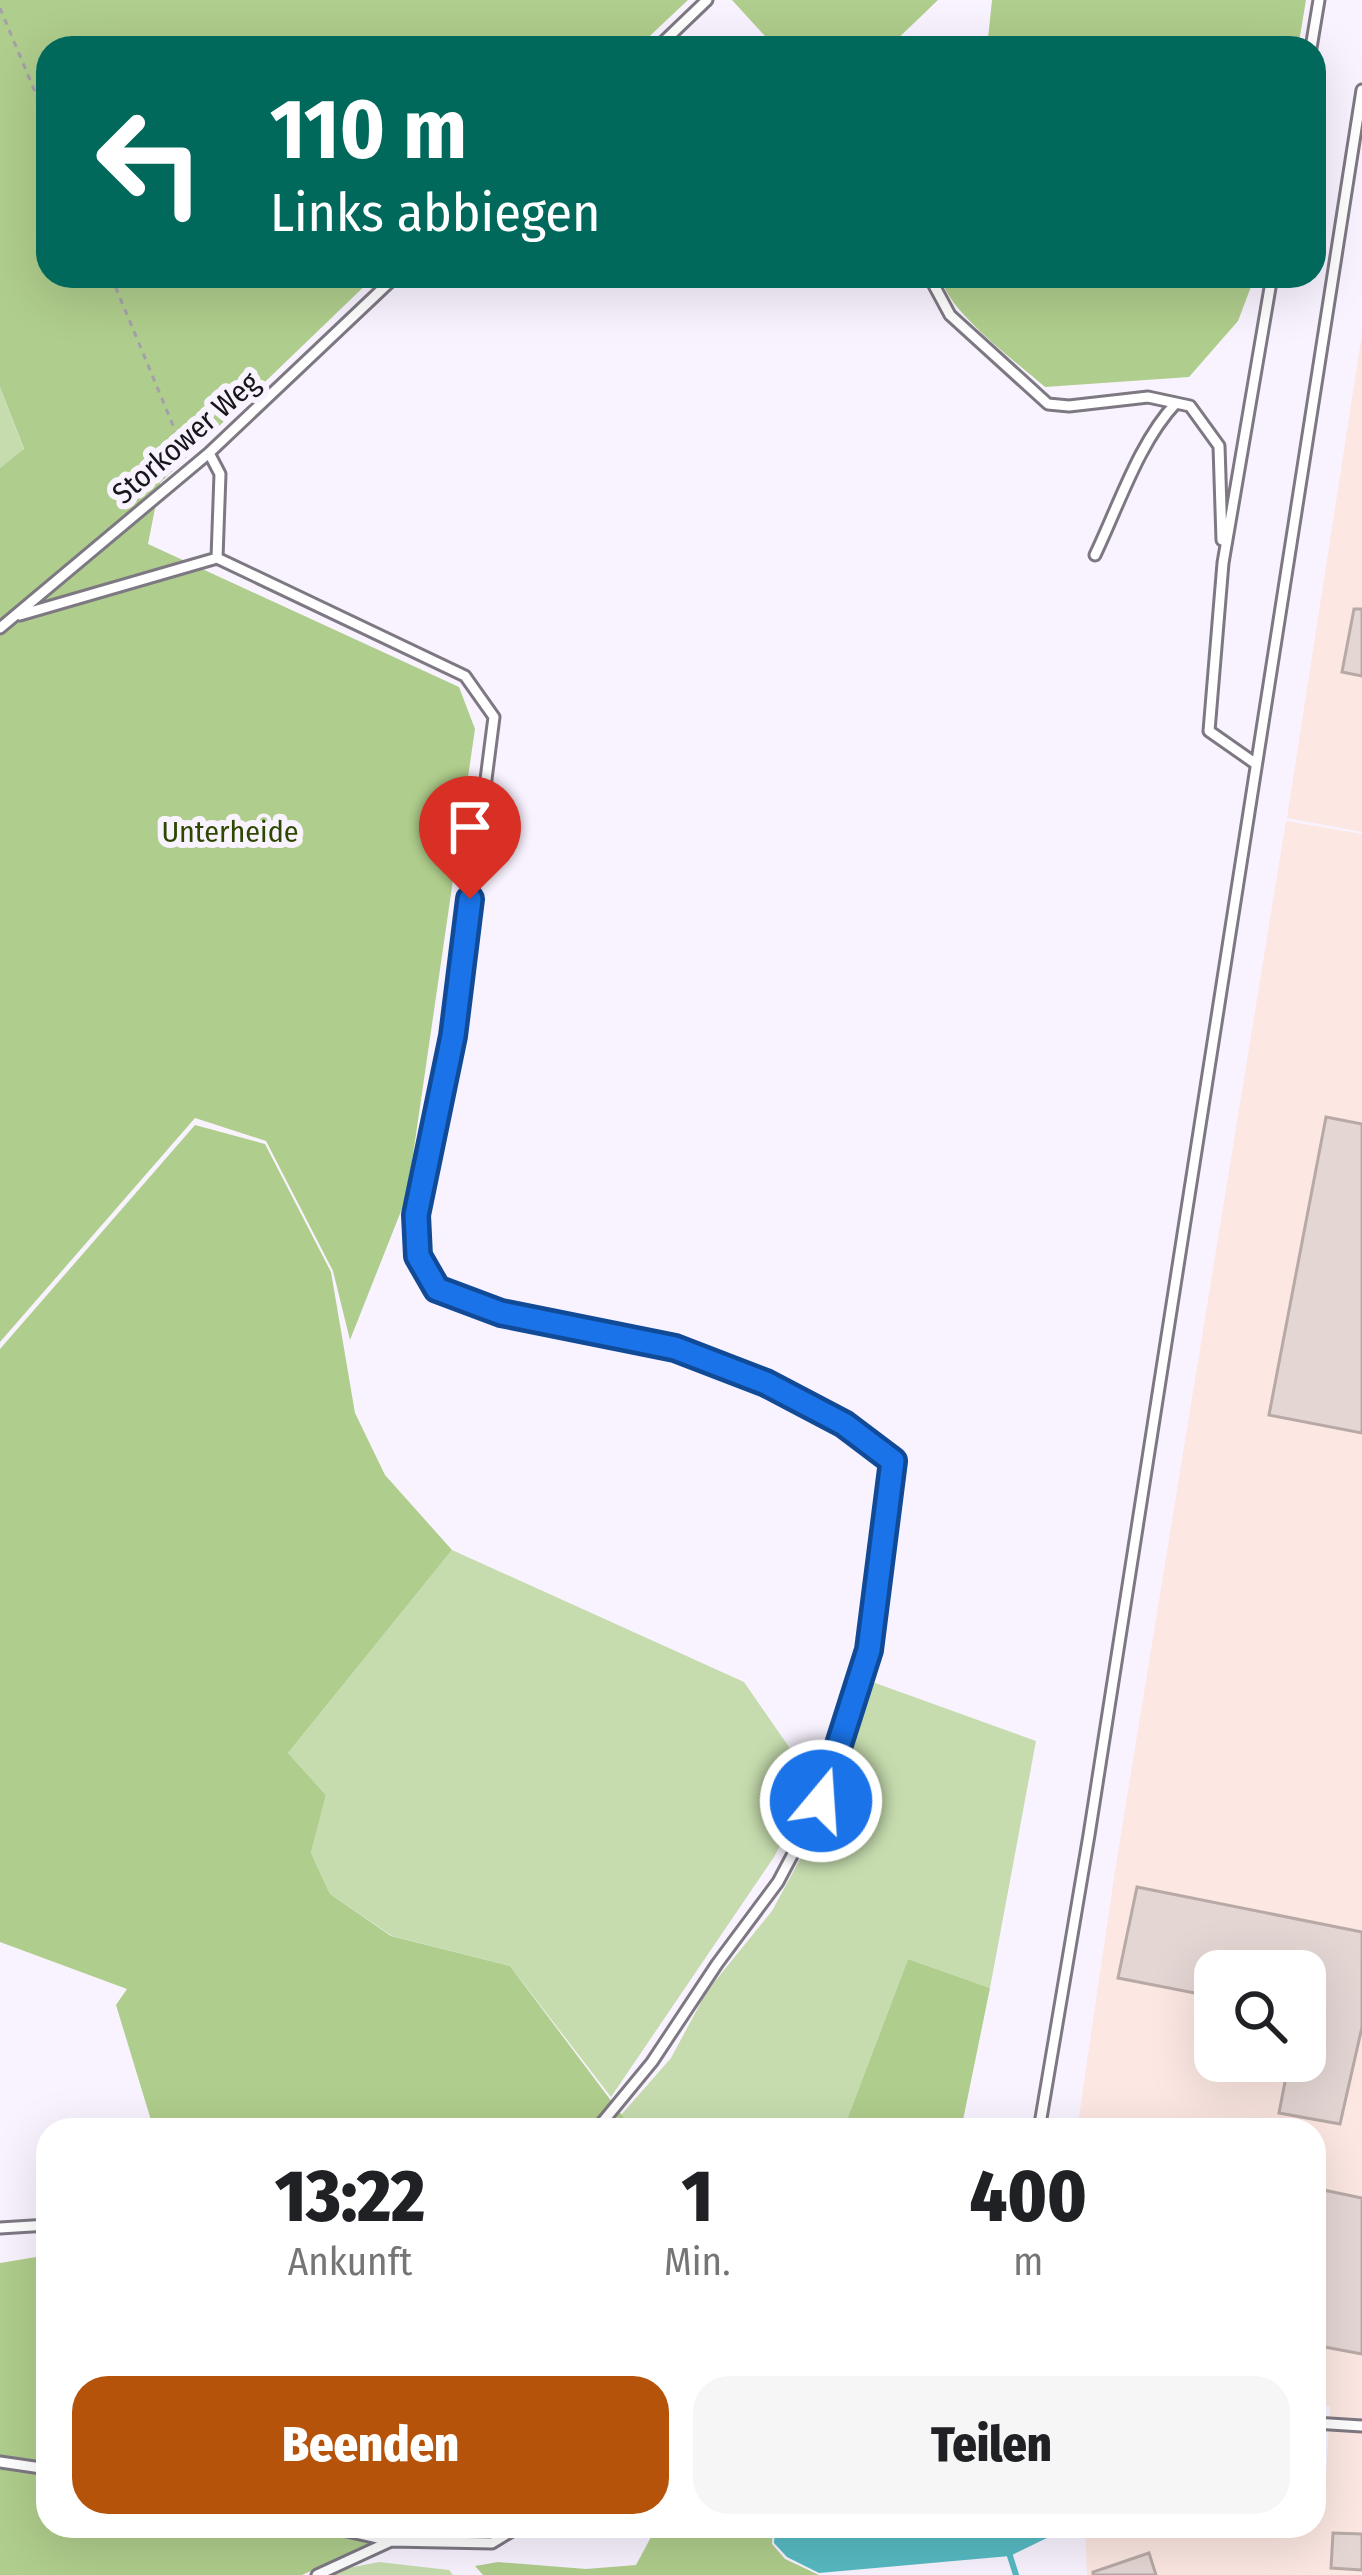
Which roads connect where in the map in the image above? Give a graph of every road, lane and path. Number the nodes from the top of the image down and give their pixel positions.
1 (707, 0) edge
2 (1319, 0) edge
3 (0, 8) edge
4 (670, 36) edge
5 (1313, 36) edge
6 (1362, 90) edge
7 (36, 94) edge
8 (116, 288) edge
9 (383, 288) edge
10 (935, 288) edge
11 (1270, 288) edge
12 (1175, 403) junction
13 (209, 453) junction
14 (191, 468) junction
15 (1095, 555) dead end
16 (217, 558) junction
17 (1223, 563) junction
18 (11, 618) junction
19 (0, 628) edge
20 (1256, 764) junction
21 (606, 2118) edge
22 (1041, 2118) edge
23 (36, 2225) edge
24 (0, 2228) edge
25 (1326, 2424) edge
26 (1362, 2426) edge
27 (0, 2462) edge
28 (36, 2467) edge
29 (378, 2538) edge
30 (500, 2538) edge
31 (391, 2541) junction
32 (317, 2575) edge

1 - 4 lane
2 - 5 lane
3 - 7 path
6 - 20 lane
8 - 14 path
9 - 13 lane, Storkower Weg
10 - 12 lane
11 - 17 lane
12 - 15 lane
12 - 17 lane
13 - 14 lane, Storkower Weg
13 - 16 lane
14 - 18 lane, Storkower Weg
16 - 18 lane
16 - 21 lane
17 - 20 lane
18 - 19 lane, Storkower Weg
20 - 22 lane
23 - 24 lane
25 - 26 lane
27 - 28 lane
29 - 31 lane
30 - 31 lane
31 - 32 lane

